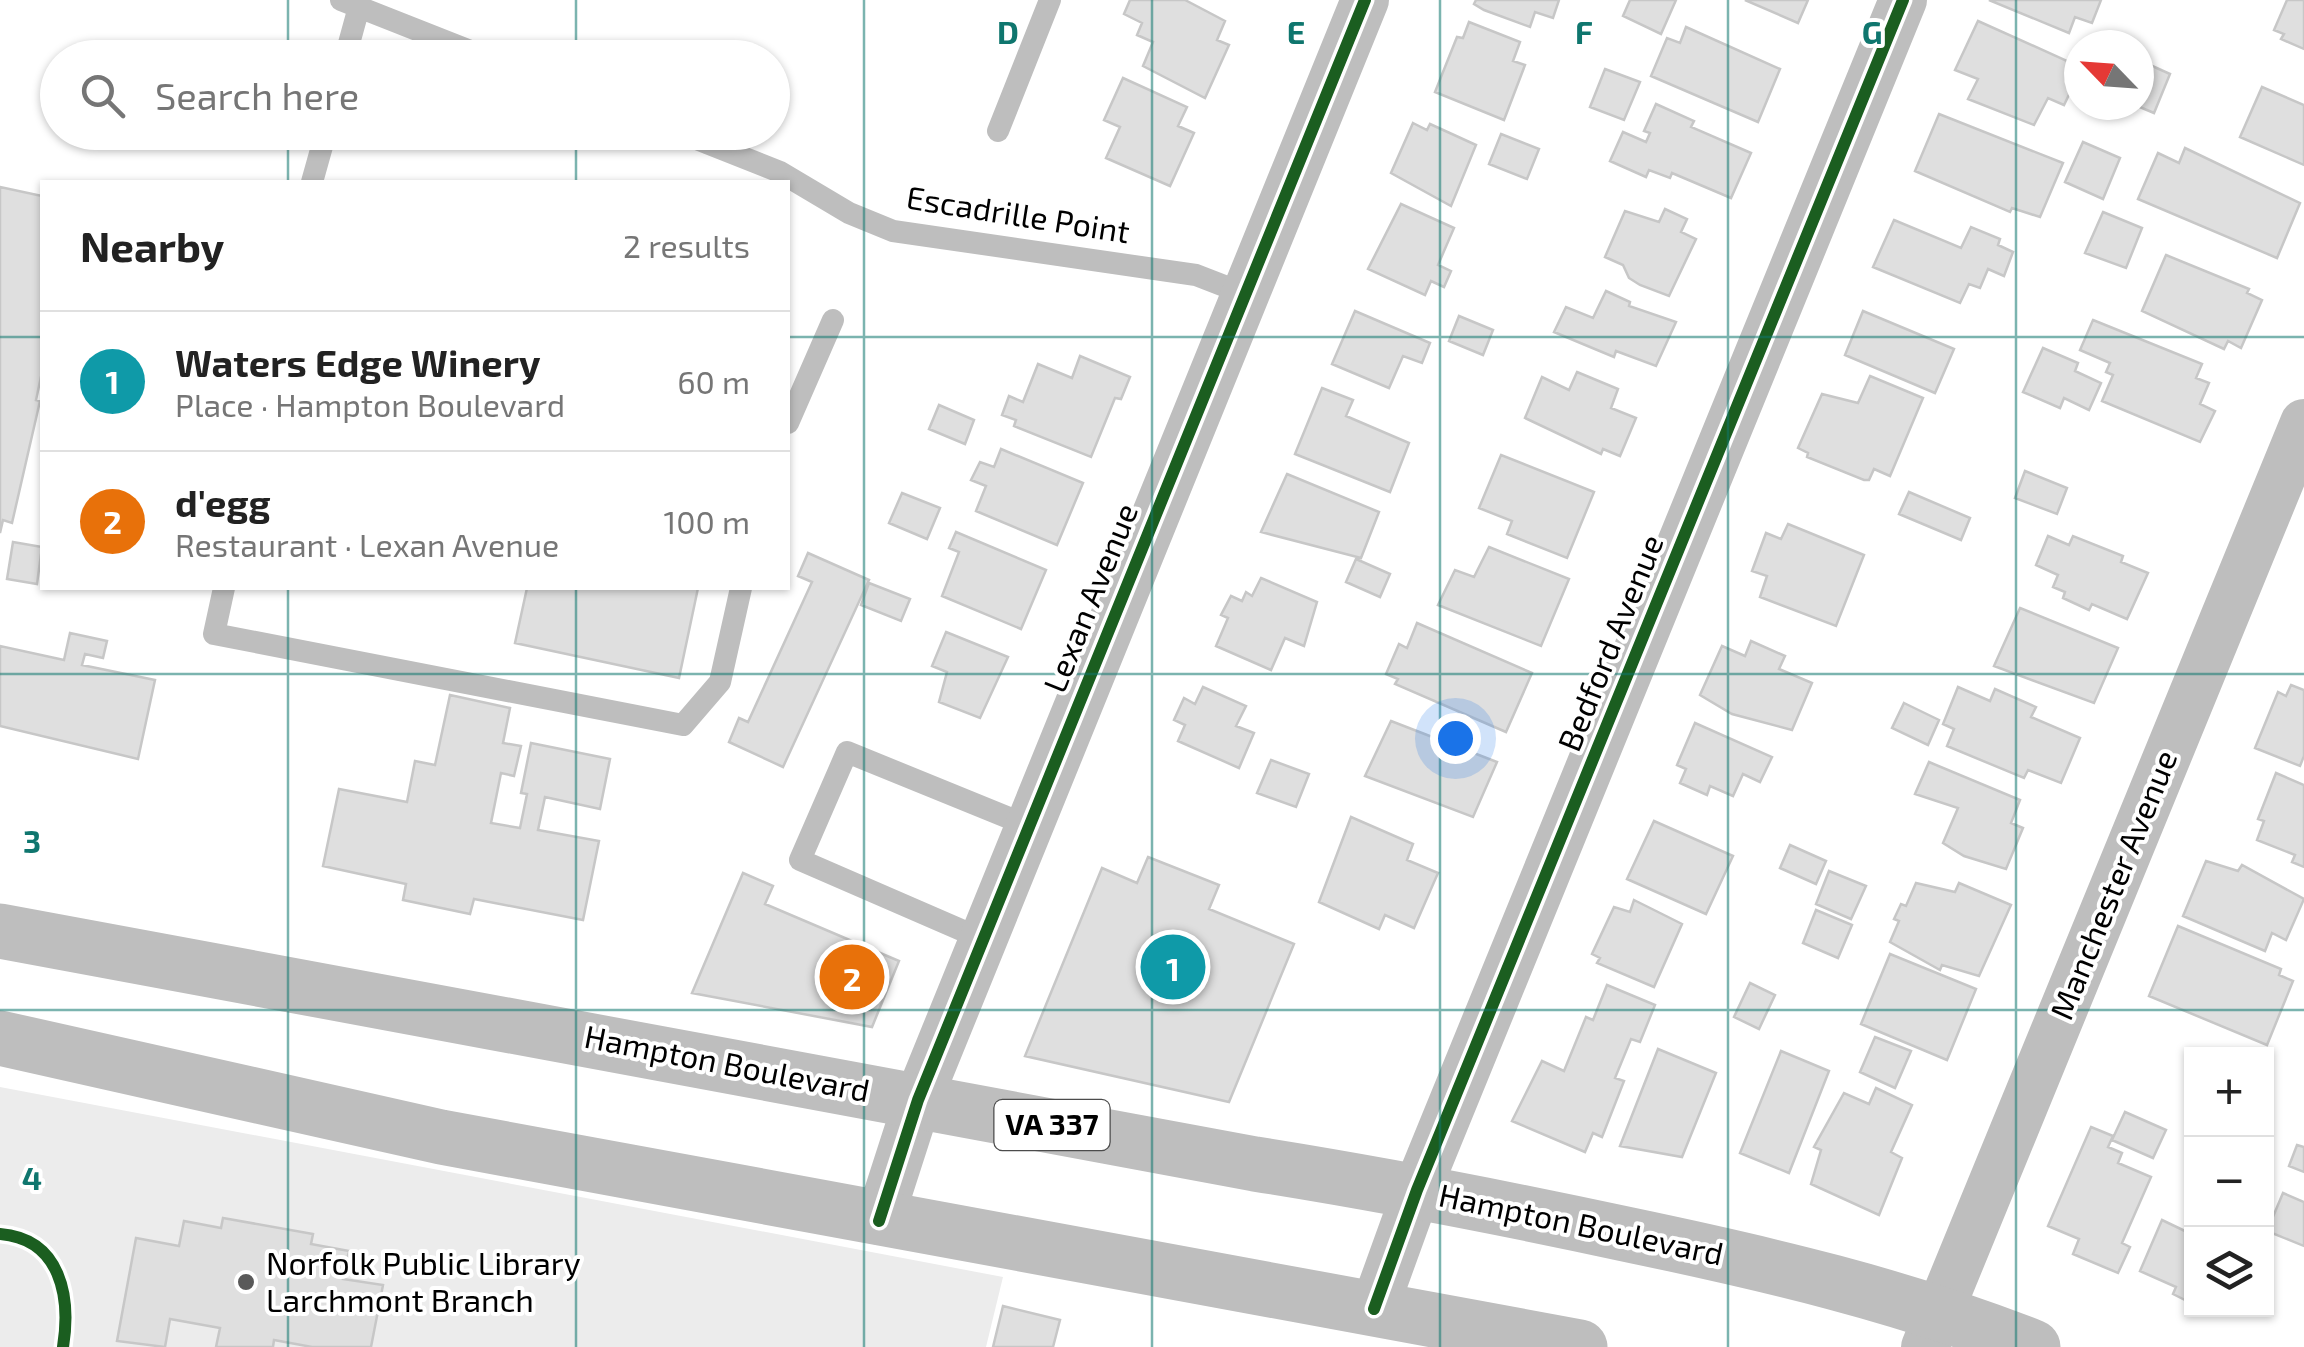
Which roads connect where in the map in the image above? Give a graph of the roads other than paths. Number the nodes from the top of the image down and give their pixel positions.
1 (1050, 0) edge
2 (1365, 0) edge
3 (1903, 0) edge
4 (350, 3) edge
5 (347, 40) edge
6 (443, 40) edge
7 (998, 131) dead end
8 (321, 150) edge
9 (725, 150) edge
10 (313, 180) edge
11 (1245, 294) junction
12 (833, 320) dead end
13 (790, 418) edge
14 (2304, 423) edge
15 (224, 590) edge
16 (741, 590) edge
17 (1028, 826) junction
18 (0, 930) edge
19 (982, 939) junction
20 (0, 1038) edge
21 (918, 1100) junction
22 (1417, 1190) junction
23 (878, 1221) junction
24 (1374, 1309) junction
25 (1932, 1328) edge
26 (1580, 1347) edge
27 (2033, 1347) edge

1 - 7 lane
2 - 11 street, Lexan Avenue
3 - 22 street, Bedford Avenue
4 - 5 lane
4 - 6 lane
8 - 10 lane
9 - 11 lane, Escadrille Point
11 - 17 street, Lexan Avenue
12 - 13 lane
14 - 25 street, Manchester Avenue
15 - 16 lane
17 - 19 street, Lexan Avenue
17 - 19 lane
18 - 21 main road, Hampton Boulevard / VA 337
19 - 21 street, Lexan Avenue
20 - 23 main road
21 - 22 main road, Hampton Boulevard / VA 337
21 - 23 street, Lexan Avenue
22 - 24 street, Bedford Avenue
22 - 25 main road, Hampton Boulevard / VA 337
23 - 24 main road
24 - 26 main road
25 - 27 main road, Hampton Boulevard / VA 337

